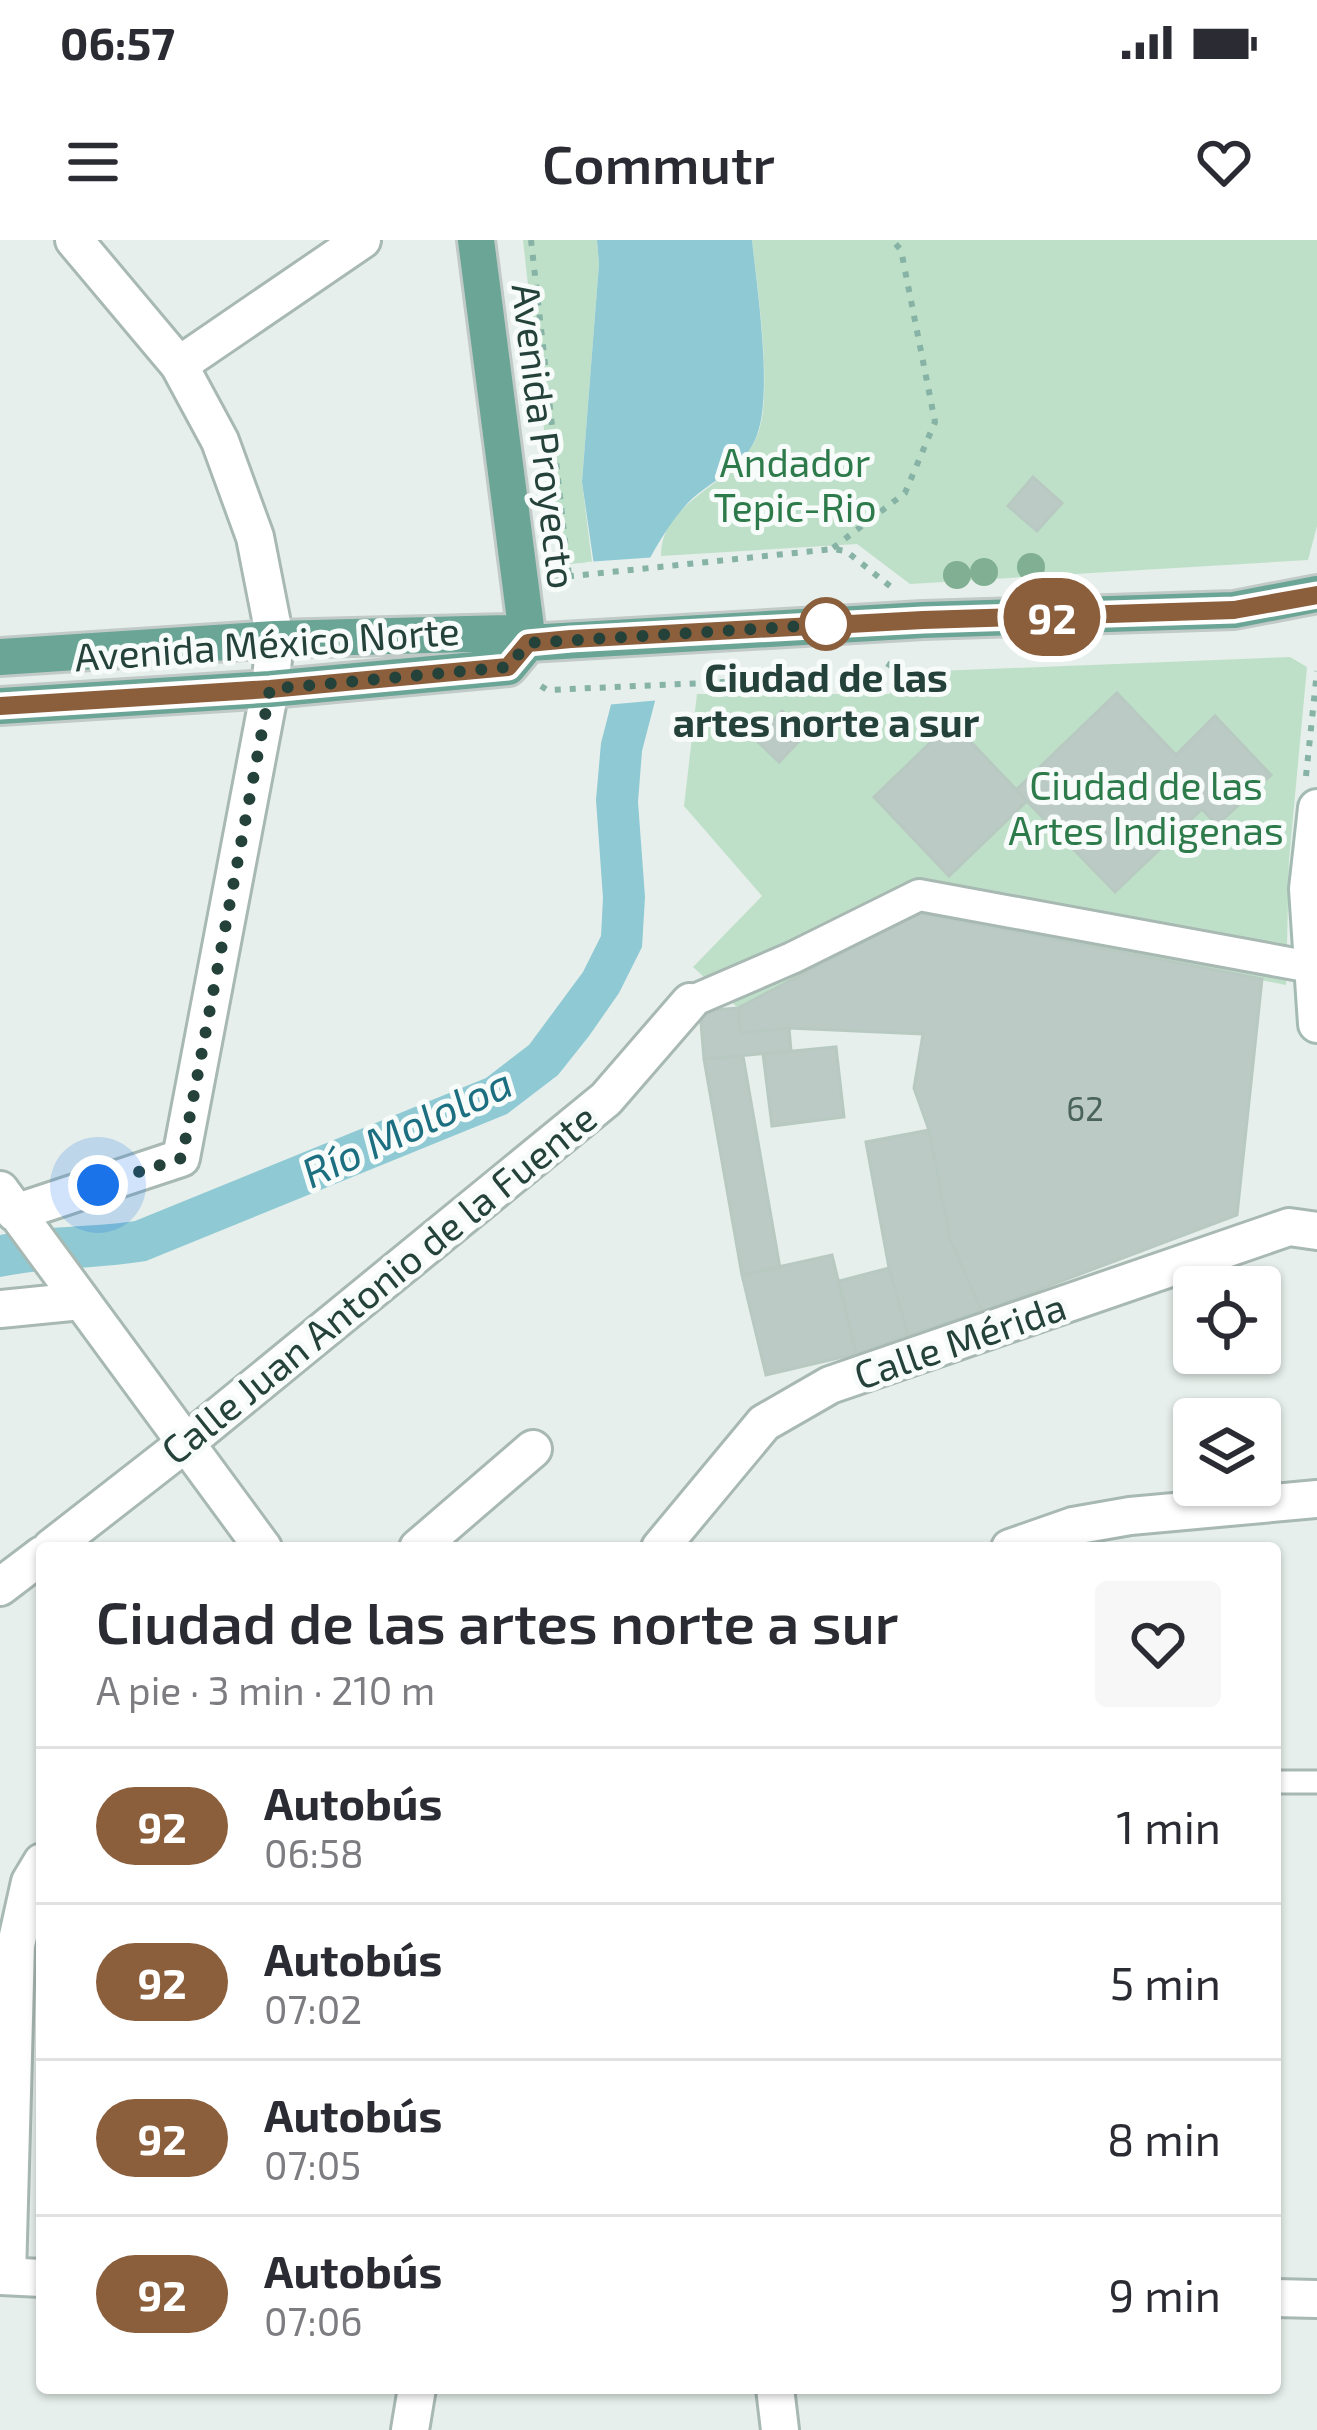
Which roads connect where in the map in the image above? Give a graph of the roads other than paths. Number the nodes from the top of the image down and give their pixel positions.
1 (74, 240) edge
2 (362, 240) edge
3 (476, 240) edge
4 (179, 365) junction
5 (1317, 595) edge
6 (275, 639) junction
7 (528, 643) junction
8 (0, 657) edge
9 (270, 689) junction
10 (0, 706) edge
11 (1317, 808) edge
12 (1314, 967) edge
13 (690, 1002) joint
14 (1317, 1024) edge
15 (12, 1208) edge
16 (1317, 1231) edge
17 (77, 1296) junction
18 (0, 1309) edge
19 (187, 1442) junction
20 (533, 1449) dead end
21 (1317, 1499) edge
22 (58, 1542) edge
23 (259, 1542) edge
24 (425, 1542) edge
25 (665, 1542) edge
26 (1027, 1542) edge
27 (36, 1560) edge
28 (0, 1587) edge
29 (1281, 1781) edge
30 (1317, 1782) edge
31 (36, 1872) edge
32 (16, 2276) edge
33 (1281, 2298) edge
34 (1317, 2299) edge
35 (416, 2394) edge
36 (776, 2394) edge
37 (410, 2430) edge
38 (780, 2430) edge

1 - 4 street
2 - 4 street
3 - 7 main road, Avenida Proyecto
4 - 6 street
5 - 7 main road, Avenida México Norte
6 - 7 main road, Avenida México Norte
6 - 8 main road, Avenida México Norte
6 - 9 street
7 - 9 main road, Avenida México Norte
9 - 10 main road, Avenida México Norte
9 - 15 street
11 - 12 street
12 - 13 street
12 - 14 street
13 - 19 street, Calle Juan Antonio de la Fuente
15 - 17 street
16 - 25 street, Calle Mérida
17 - 18 street
17 - 19 street
19 - 22 street, Calle Juan Antonio de la Fuente
19 - 23 street
20 - 24 street
21 - 26 street
27 - 28 street
29 - 30 lane
31 - 32 street
33 - 34 street
35 - 37 street
36 - 38 street

